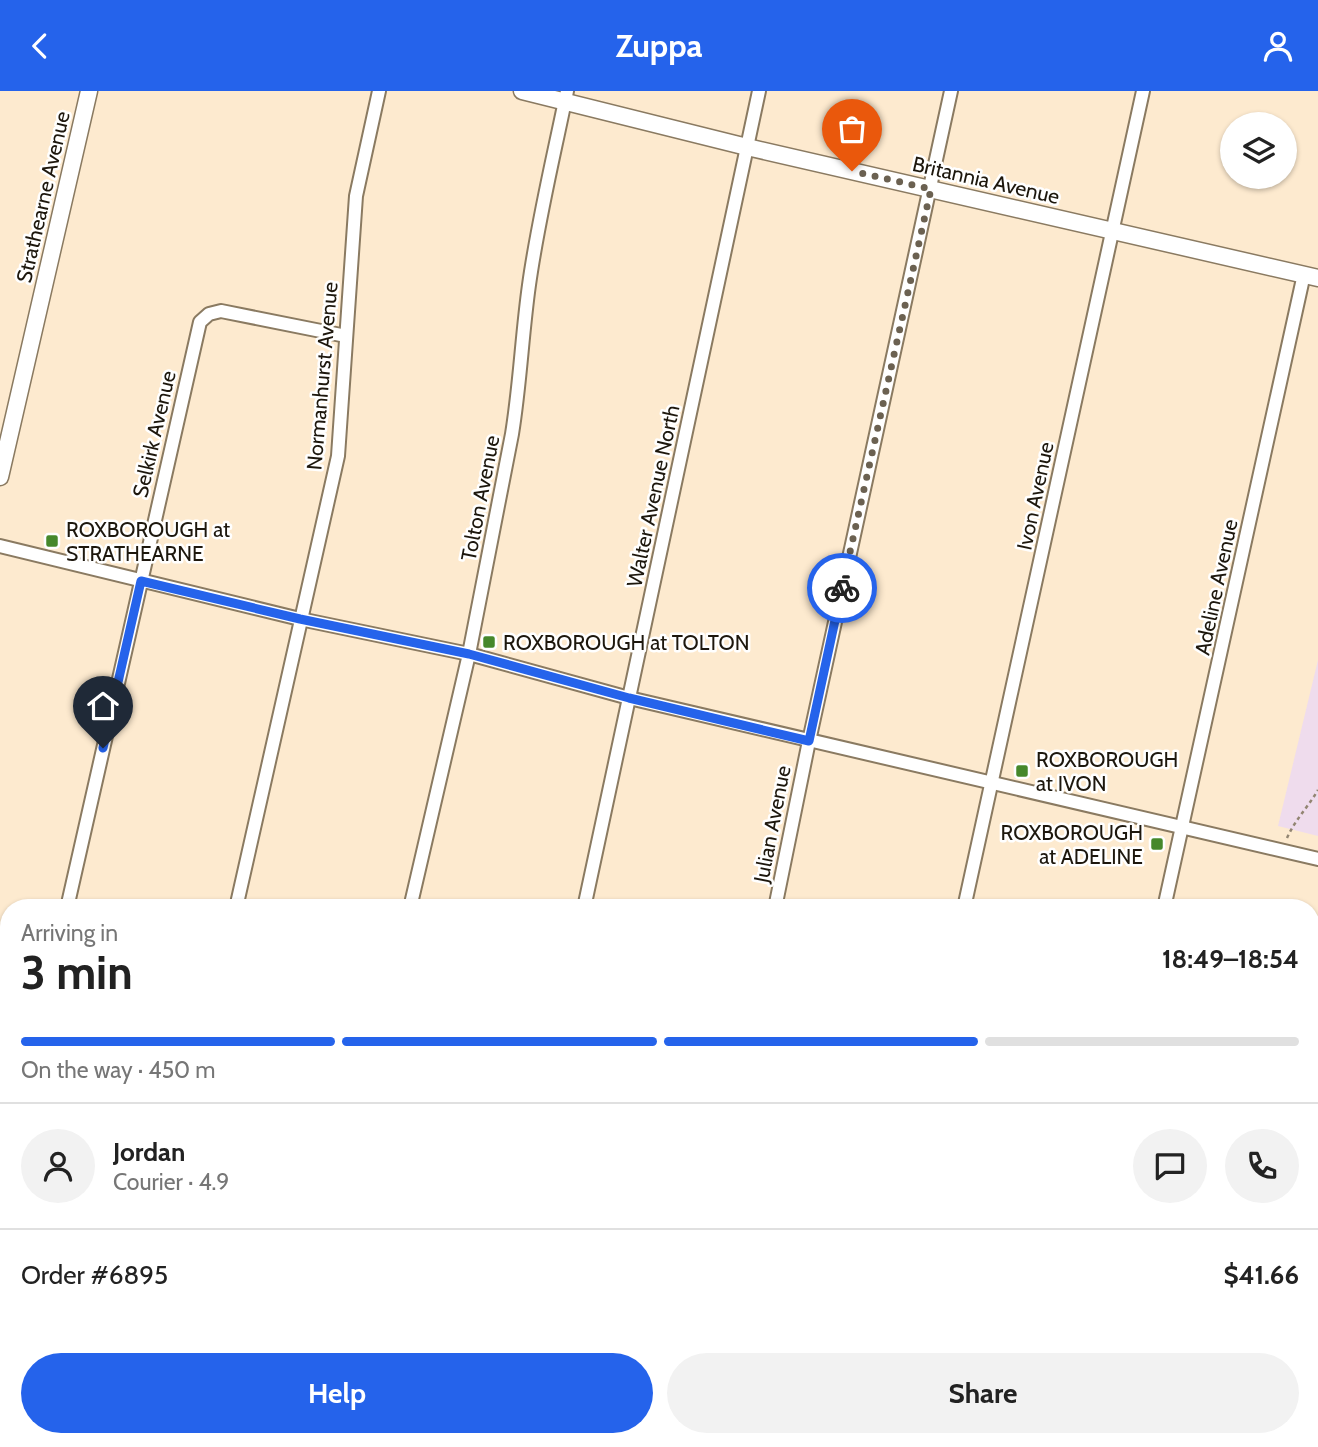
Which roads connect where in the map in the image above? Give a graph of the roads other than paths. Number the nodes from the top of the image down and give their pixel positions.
1 (89, 91) edge
2 (379, 91) edge
3 (522, 91) edge
4 (759, 91) edge
5 (951, 91) edge
6 (1143, 91) edge
7 (566, 96) edge
8 (747, 147) junction
9 (931, 189) junction
10 (1112, 231) junction
11 (1311, 276) edge
12 (346, 336) junction
13 (0, 477) edge
14 (0, 546) edge
15 (141, 581) junction
16 (300, 619) junction
17 (469, 654) junction
18 (629, 698) junction
19 (809, 741) junction
20 (992, 783) junction
21 (1182, 828) junction
22 (1318, 859) edge
23 (69, 899) edge
24 (238, 899) edge
25 (412, 899) edge
26 (586, 899) edge
27 (777, 899) edge
28 (966, 899) edge
29 (1166, 899) edge

1 - 13 street, Strathearne Avenue
2 - 12 street, Normanhurst Avenue
3 - 7 street, Britannia Avenue
4 - 8 street, Walter Avenue North
5 - 9 street, Julian Avenue
6 - 10 street, Ivon Avenue
7 - 8 street, Britannia Avenue
7 - 17 street, Tolton Avenue
8 - 9 street, Britannia Avenue
8 - 18 street, Walter Avenue North
9 - 10 street, Britannia Avenue
9 - 19 street, Julian Avenue
10 - 11 street, Britannia Avenue
10 - 20 street, Ivon Avenue
11 - 21 street, Adeline Avenue
12 - 15 street, Selkirk Avenue
12 - 16 street, Normanhurst Avenue
14 - 15 street
15 - 16 street
15 - 23 street, Selkirk Avenue
16 - 17 street
16 - 24 street, Normanhurst Avenue
17 - 18 street
17 - 25 street, Tolton Avenue
18 - 19 street
18 - 26 street, Walter Avenue North
19 - 20 street
19 - 27 street, Julian Avenue
20 - 21 street
20 - 28 street, Ivon Avenue
21 - 22 street
21 - 29 street, Adeline Avenue

